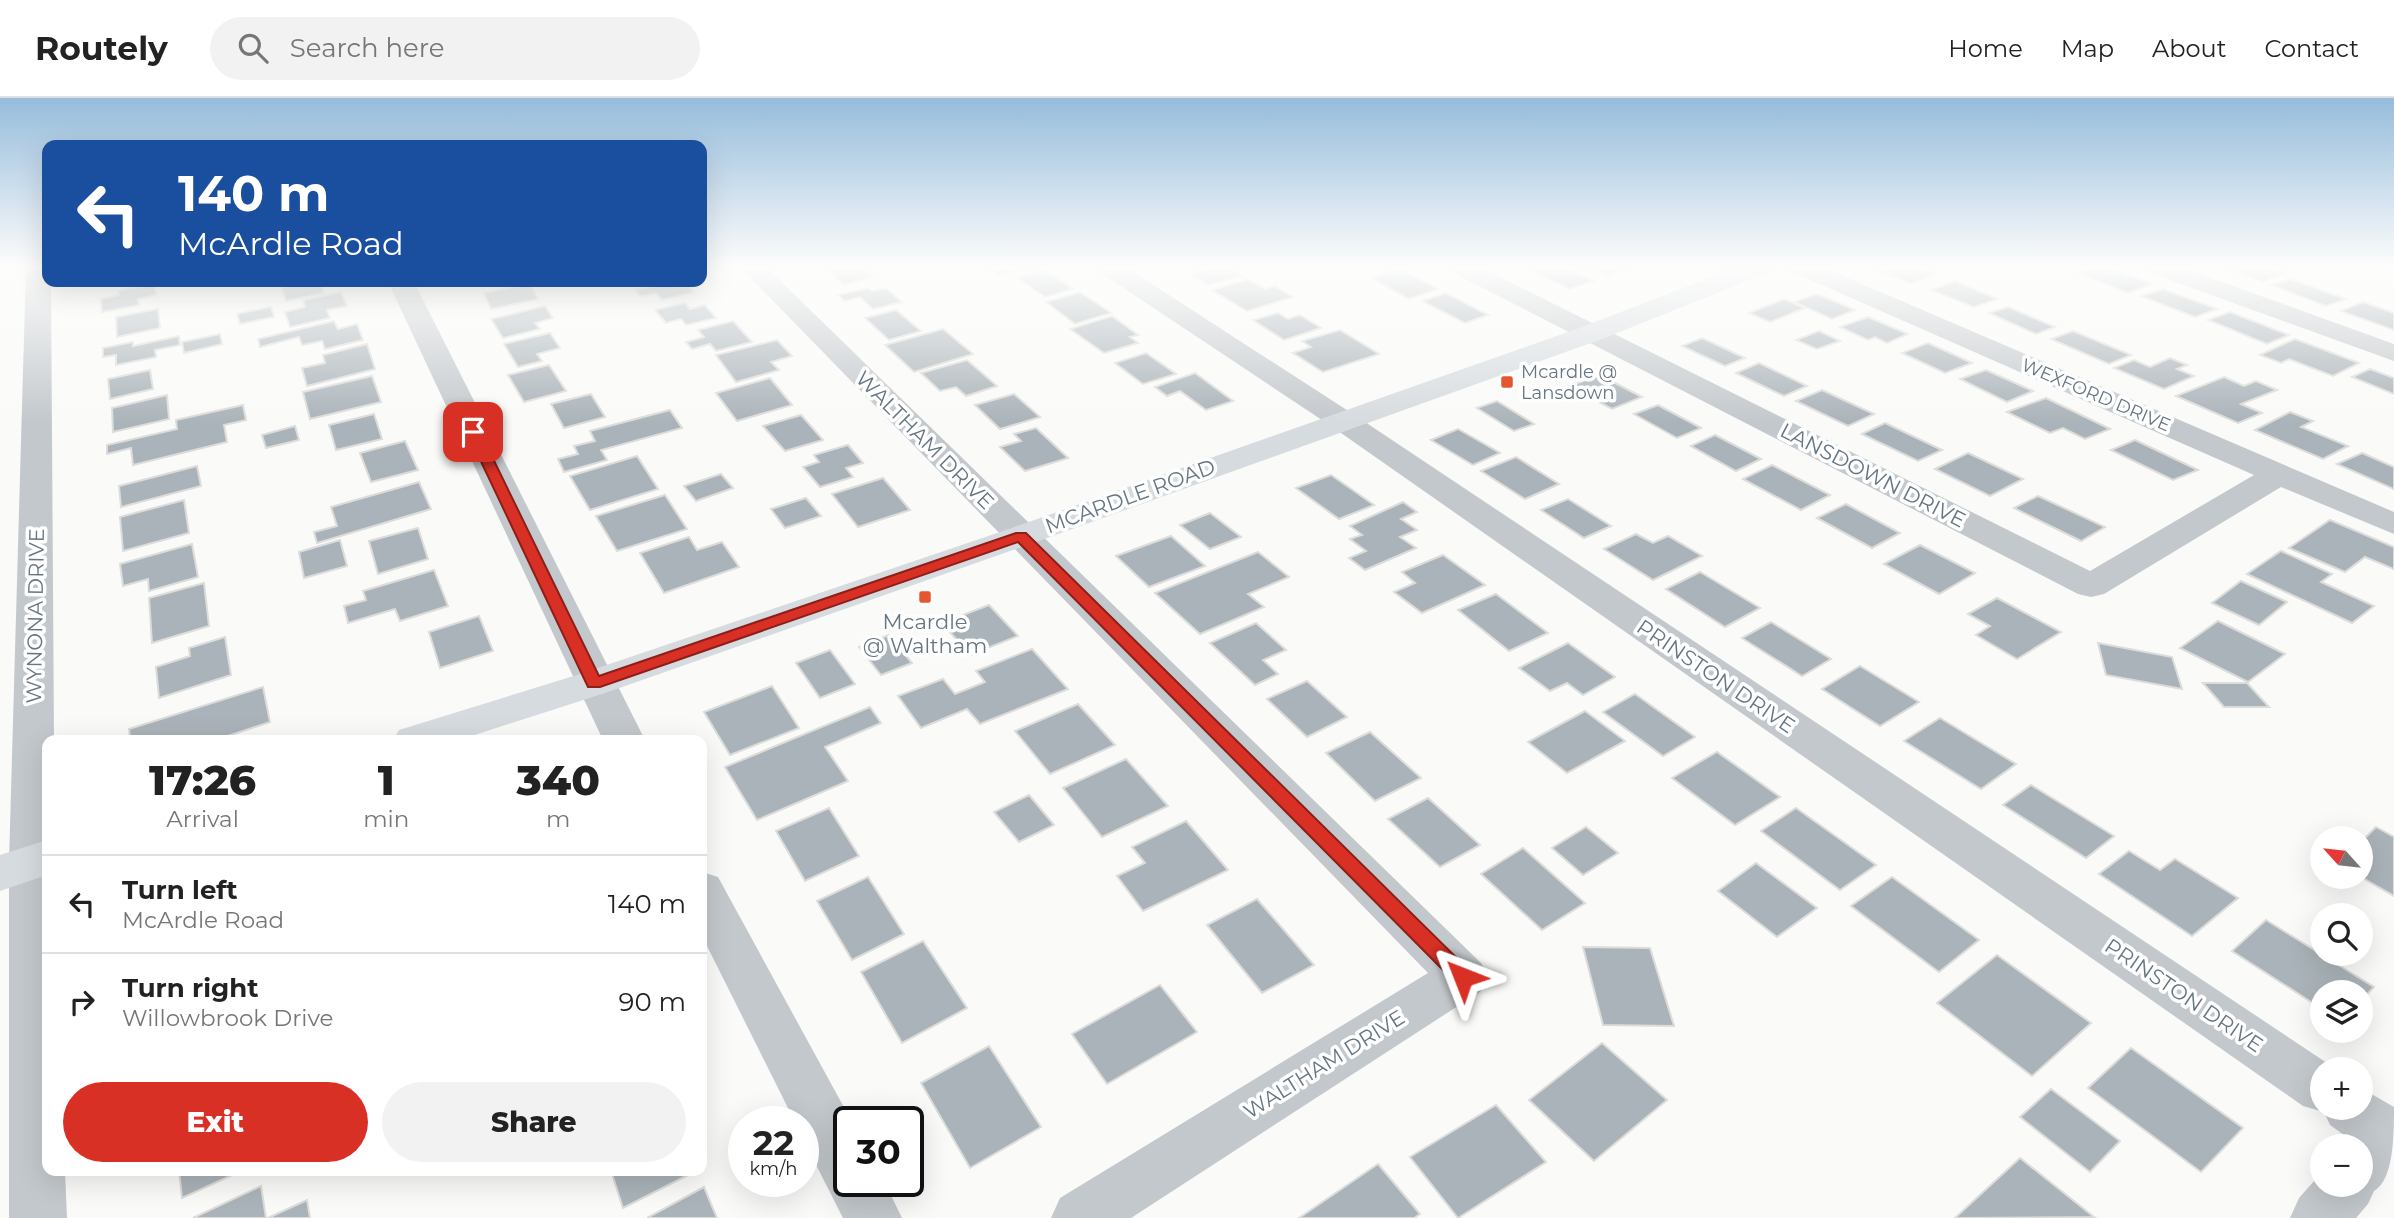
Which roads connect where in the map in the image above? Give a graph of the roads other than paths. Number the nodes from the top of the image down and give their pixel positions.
1 (37, 318) edge
2 (418, 318) edge
3 (803, 318) edge
4 (1187, 318) edge
5 (1563, 318) edge
6 (1630, 318) edge
7 (1920, 318) edge
8 (2298, 318) edge
9 (1592, 333) junction
10 (2394, 353) edge
11 (1342, 420) junction
12 (2279, 474) junction
13 (2394, 524) edge
14 (1021, 536) junction
15 (594, 683) junction
16 (430, 735) edge
17 (621, 735) edge
18 (26, 864) edge
19 (707, 900) edge
20 (2310, 1081) edge
21 (833, 1141) edge
22 (862, 1197) edge
23 (2337, 1197) edge
24 (38, 1218) edge
25 (873, 1218) edge
26 (1080, 1218) edge
27 (2319, 1218) edge

1 - 18 street, WYNONA DRIVE
2 - 15 street
3 - 14 street, WALTHAM DRIVE
4 - 11 street, PRINSTON DRIVE
5 - 9 street, LANSDOWN DRIVE
6 - 9 main road, MCARDLE ROAD
7 - 12 street, WEXFORD DRIVE
8 - 10 street
9 - 11 main road, MCARDLE ROAD
9 - 12 street, LANSDOWN DRIVE
11 - 14 main road, MCARDLE ROAD
11 - 20 street, PRINSTON DRIVE
12 - 13 street, WEXFORD DRIVE
14 - 15 main road, MCARDLE ROAD
14 - 26 street, WALTHAM DRIVE
15 - 16 main road, MCARDLE ROAD
15 - 17 street
18 - 24 street, WYNONA DRIVE
19 - 21 street
22 - 25 street
23 - 27 street

